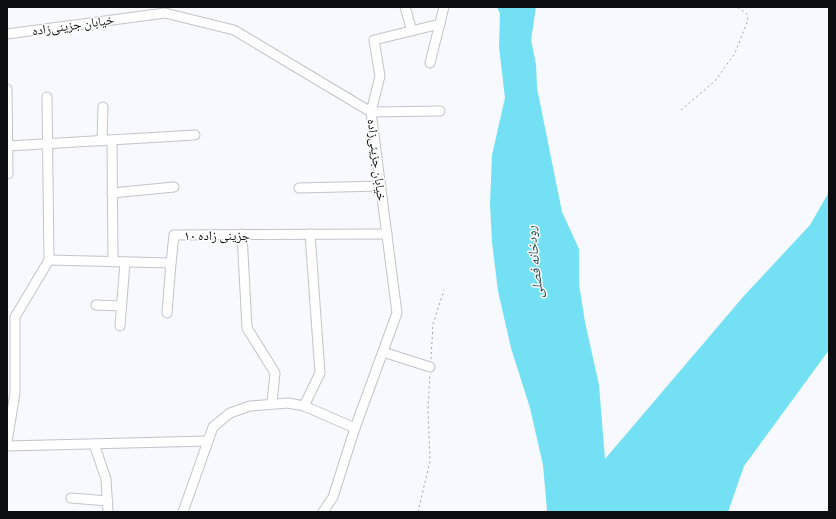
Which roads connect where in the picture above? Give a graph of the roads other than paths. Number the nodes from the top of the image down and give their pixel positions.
1 (406, 7) edge
2 (444, 7) edge
3 (440, 24) junction
4 (412, 31) junction
5 (7, 34) edge
6 (430, 63) dead end
7 (7, 89) edge
8 (47, 97) dead end
9 (103, 107) dead end
10 (440, 111) dead end
11 (371, 112) junction
12 (195, 135) dead end
13 (112, 140) junction
14 (102, 141) junction
15 (47, 144) junction
16 (8, 146) edge
17 (7, 174) edge
18 (381, 186) junction
19 (174, 187) dead end
20 (299, 188) dead end
21 (112, 193) junction
22 (242, 234) junction
23 (310, 234) junction
24 (387, 234) junction
25 (49, 260) junction
26 (113, 262) junction
27 (124, 262) junction
28 (171, 263) junction
29 (96, 305) dead end
30 (121, 306) junction
31 (167, 313) dead end
32 (120, 326) dead end
33 (383, 352) junction
34 (430, 367) road end
35 (11, 393) edge
36 (272, 403) junction
37 (304, 406) junction
38 (355, 428) junction
39 (208, 441) junction
40 (7, 442) edge
41 (94, 444) junction
42 (7, 446) edge
43 (71, 498) dead end
44 (108, 501) junction
45 (108, 512) edge
46 (183, 512) edge
47 (323, 512) edge

1 - 4 street
2 - 3 street
3 - 4 street
3 - 6 street
4 - 11 street
5 - 11 street, خیابان جزینی‌زاده
7 - 16 street
8 - 15 street
9 - 14 street
10 - 11 street
11 - 18 street, خیابان جزینی‌زاده
12 - 13 street
13 - 14 street
13 - 21 street
14 - 15 street
15 - 16 street
15 - 25 street
16 - 17 street
18 - 20 street
18 - 24 street, خیابان جزینی‌زاده
19 - 21 street
21 - 26 street
22 - 23 street, جزینی زاده ۱۰
22 - 28 street, جزینی زاده ۱۰
22 - 36 street
23 - 24 street, جزینی زاده ۱۰
23 - 37 street
24 - 33 street, خیابان جزینی‌زاده
25 - 26 street
25 - 35 street
26 - 27 street
27 - 28 street
27 - 30 street
28 - 31 street
29 - 30 street
30 - 32 street
33 - 34 street
33 - 38 street, خیابان جزینی‌زاده
35 - 40 street
36 - 37 street
36 - 39 street
37 - 38 street
38 - 47 street, خیابان جزینی‌زاده
39 - 41 street
39 - 46 street
41 - 42 street
41 - 44 street
43 - 44 street
44 - 45 street

